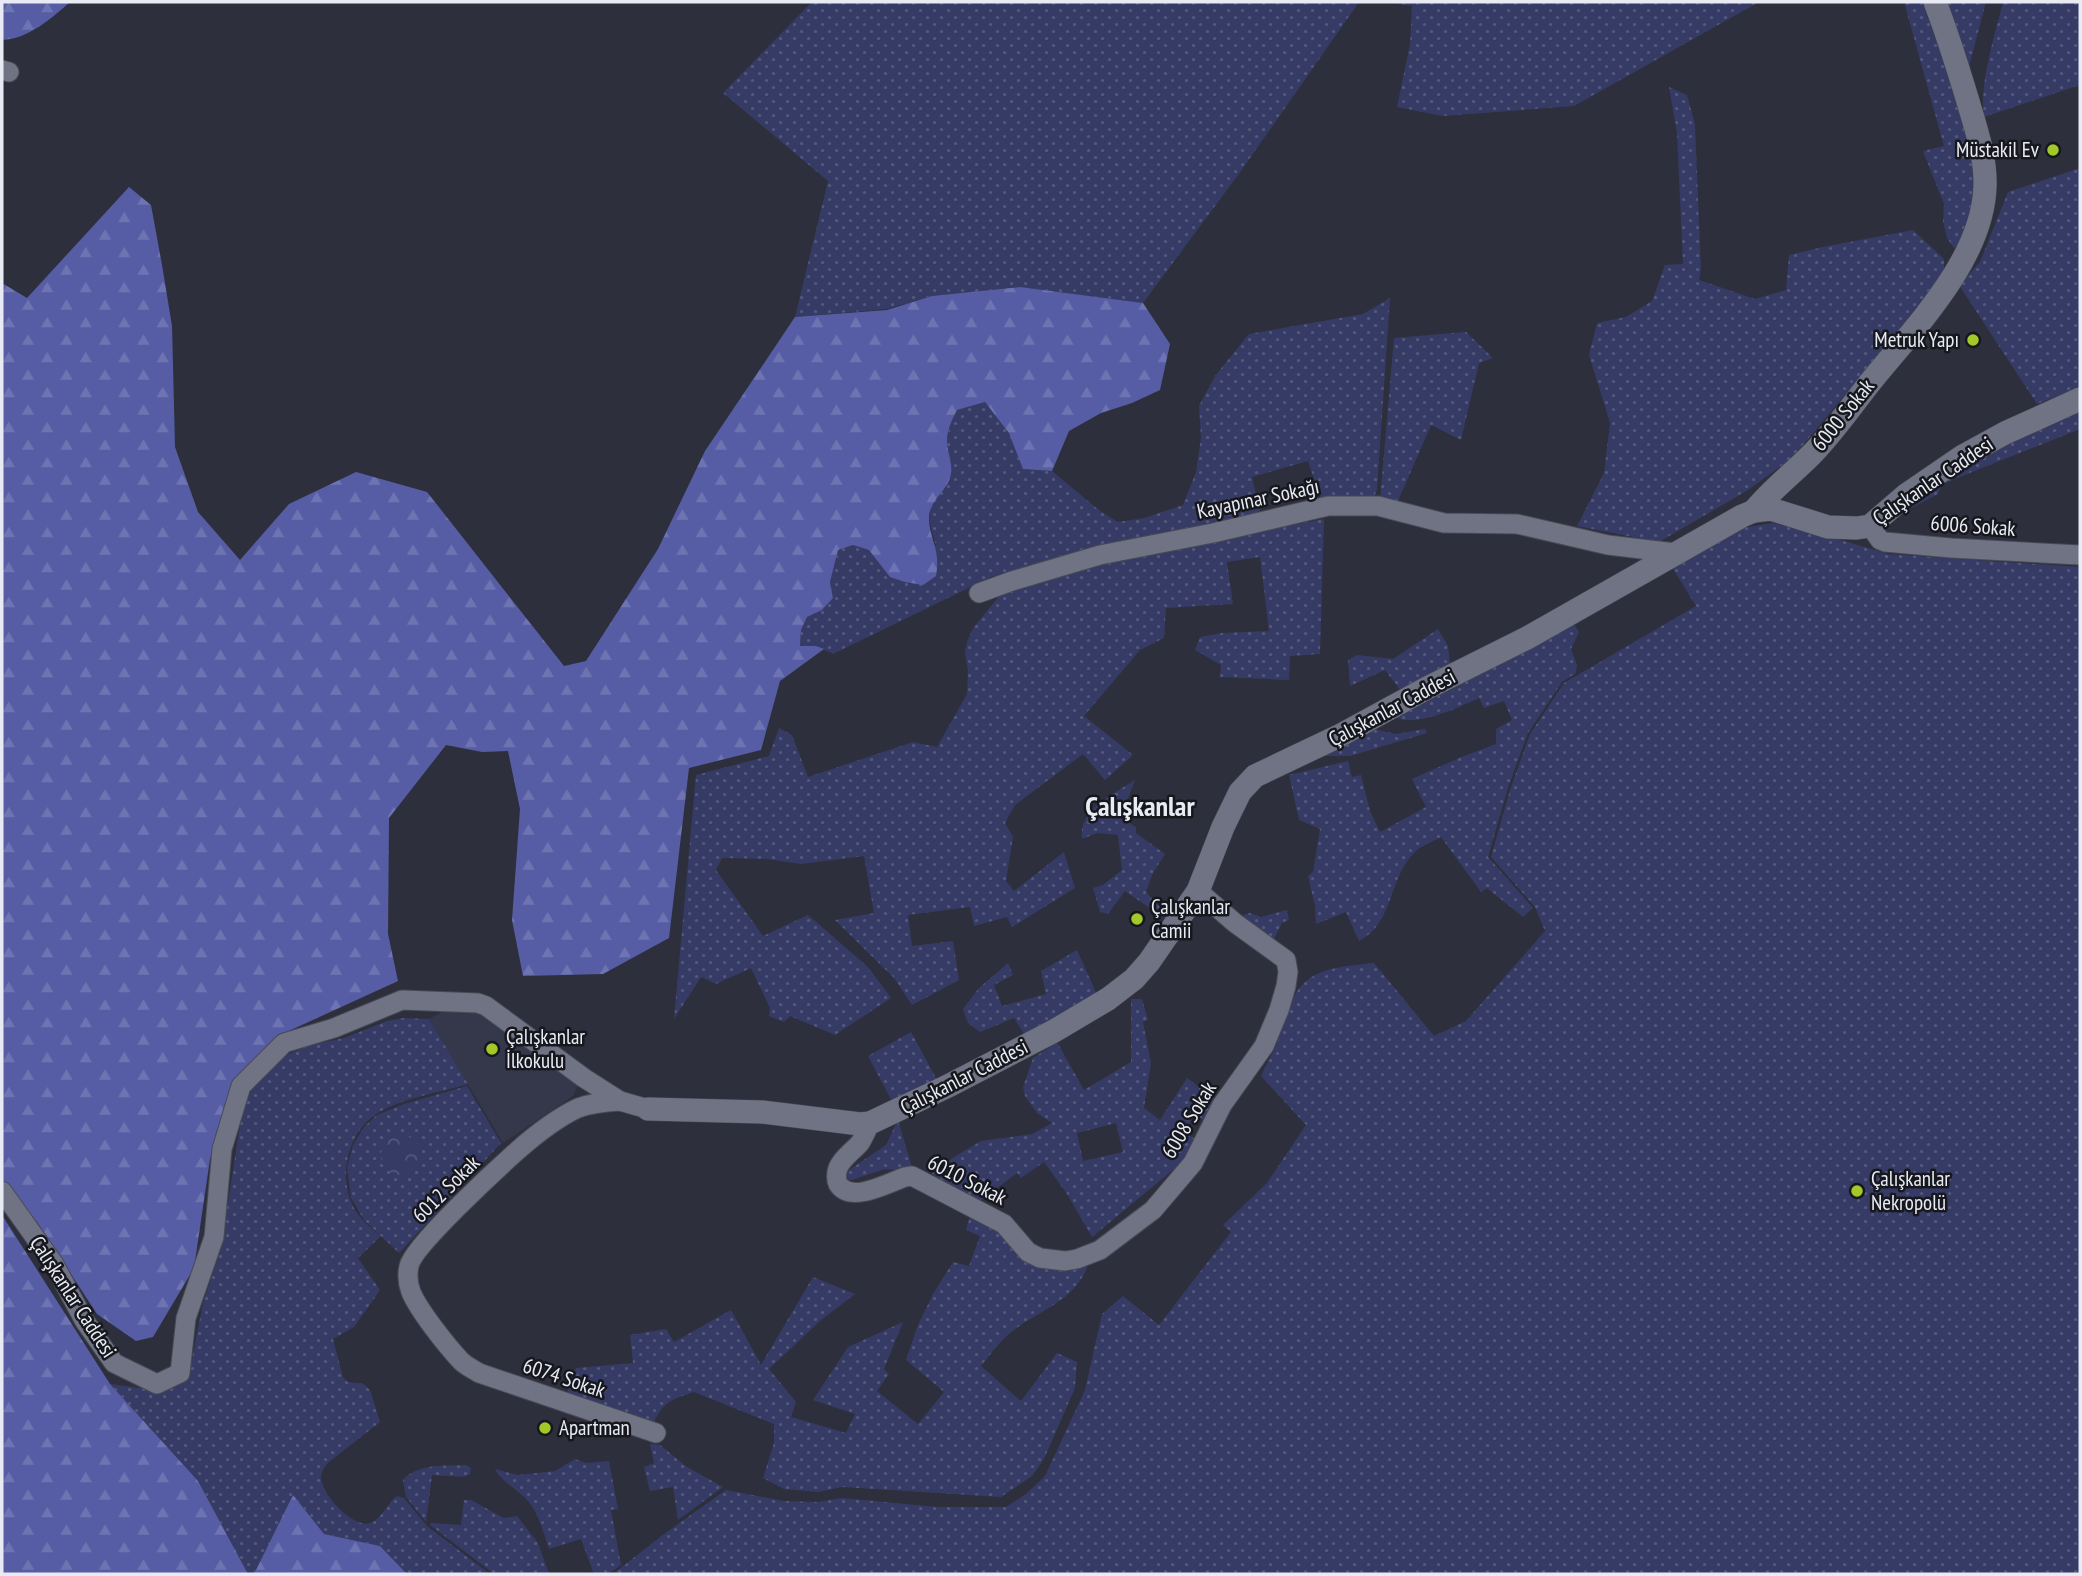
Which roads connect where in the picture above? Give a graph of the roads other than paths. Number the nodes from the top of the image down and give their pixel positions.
1 (1935, 2) edge
2 (2080, 399) edge
3 (1754, 510) junction
4 (1870, 526) junction
5 (1675, 554) junction
6 (2080, 555) edge
7 (979, 593) dead end
8 (1198, 891) junction
9 (620, 1101) junction
10 (648, 1109) joint
11 (870, 1123) junction
12 (2, 1191) edge
13 (1111, 1244) joint
14 (461, 1361) joint
15 (656, 1433) dead end

1 - 3 street, 6000 Sokak
2 - 4 street, Çalışkanlar Caddesi
3 - 4 street, Çalışkanlar Caddesi
3 - 5 street, Çalışkanlar Caddesi
4 - 6 street, 6006 Sokak
5 - 7 street, Kayapınar Sokağı
5 - 8 street, Çalışkanlar Caddesi
8 - 11 street, Çalışkanlar Caddesi
8 - 13 street, 6008 Sokak
9 - 10 street, Çalışkanlar Caddesi
9 - 12 street, Çalışkanlar Caddesi
9 - 14 street, 6012 Sokak
10 - 11 street, Çalışkanlar Caddesi
11 - 13 street, 6010 Sokak
14 - 15 street, 6074 Sokak

